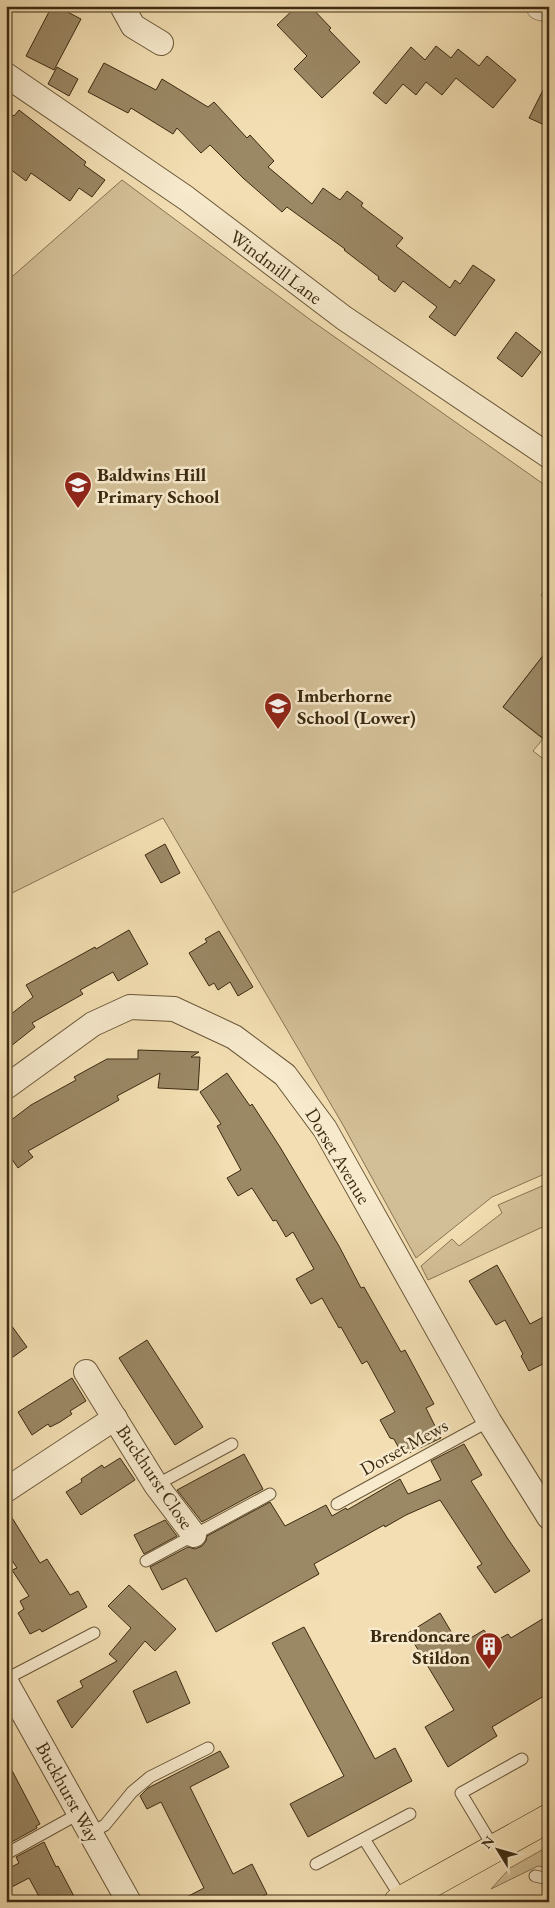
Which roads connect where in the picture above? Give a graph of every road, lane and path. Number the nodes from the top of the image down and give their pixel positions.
1 (122, 6) edge
2 (540, 6) edge
3 (549, 8) edge
4 (161, 43) dead end
5 (6, 75) edge
6 (549, 456) edge
7 (6, 1087) edge
8 (86, 1372) dead end
9 (115, 1418) junction
10 (489, 1421) junction
11 (232, 1444) dead end
12 (156, 1485) junction
13 (6, 1490) edge
14 (270, 1494) dead end
15 (337, 1504) dead end
16 (549, 1517) edge
17 (194, 1535) junction
18 (146, 1562) dead end
19 (94, 1633) dead end
20 (6, 1680) edge
21 (208, 1748) dead end
22 (522, 1759) dead end
23 (410, 1814) dead end
24 (549, 1818) edge
25 (85, 1823) junction
26 (364, 1838) junction
27 (494, 1848) junction
28 (6, 1854) edge
29 (316, 1864) dead end
30 (535, 1876) dead end
31 (549, 1879) edge
32 (400, 1900) edge
33 (128, 1902) edge

1 - 4 street
2 - 3 street
5 - 6 street, Windmill Lane
7 - 10 street, Dorset Avenue
8 - 9 street, Buckhurst Close
9 - 12 street, Buckhurst Close
9 - 13 street, Buckhurst Close
10 - 15 lane, Dorset Mews
10 - 16 street, Dorset Avenue
11 - 12 lane
12 - 17 street, Buckhurst Close
14 - 17 lane
17 - 18 lane
19 - 20 lane
20 - 25 street, Buckhurst Way
21 - 25 lane
22 - 27 lane
23 - 26 lane
24 - 27 highway
25 - 28 lane
25 - 33 street, Buckhurst Way
26 - 29 lane
26 - 32 lane
27 - 32 highway
30 - 31 lane

